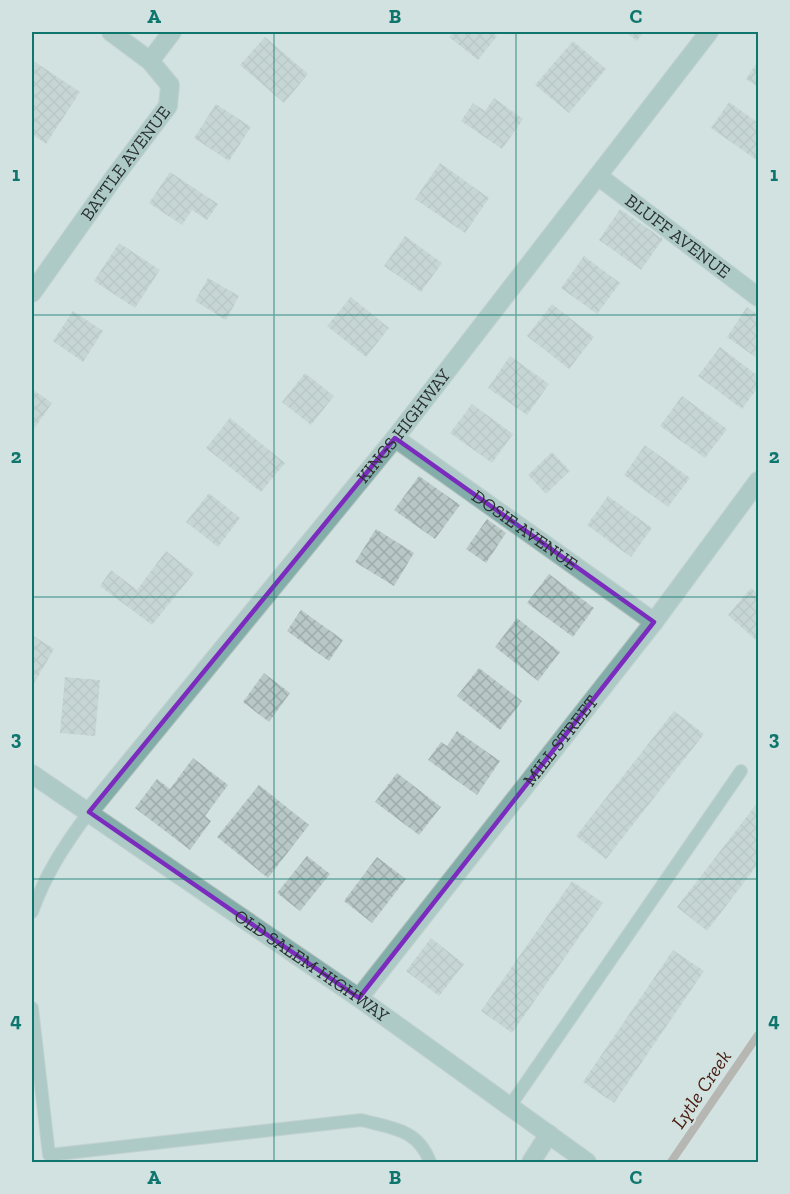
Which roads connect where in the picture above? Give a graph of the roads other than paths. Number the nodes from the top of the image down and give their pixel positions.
1 (111, 32) edge
2 (172, 32) edge
3 (709, 32) edge
4 (150, 61) junction
5 (598, 176) junction
6 (32, 293) edge
7 (759, 297) edge
8 (395, 438) junction
9 (759, 481) edge
10 (654, 622) junction
11 (741, 771) dead end
12 (32, 774) edge
13 (89, 812) junction
14 (32, 912) edge
15 (359, 998) junction
16 (32, 1008) edge
17 (510, 1106) junction
18 (549, 1134) junction
19 (430, 1162) edge
20 (531, 1162) edge
21 (587, 1162) edge

1 - 4 street, BATTLE AVENUE
2 - 4 street
3 - 5 street, KINGS HIGHWAY
4 - 6 street, BATTLE AVENUE
5 - 7 street, BLUFF AVENUE
5 - 8 street, KINGS HIGHWAY
8 - 10 street, DOSIE AVENUE
8 - 13 street, KINGS HIGHWAY
9 - 10 street, MILL STREET
10 - 15 street, MILL STREET
11 - 17 lane
12 - 13 street, OLD SALEM HIGHWAY
13 - 14 lane
13 - 15 street, OLD SALEM HIGHWAY
15 - 17 street, OLD SALEM HIGHWAY
16 - 19 lane
17 - 18 street, OLD SALEM HIGHWAY
18 - 20 street
18 - 21 street, OLD SALEM HIGHWAY

